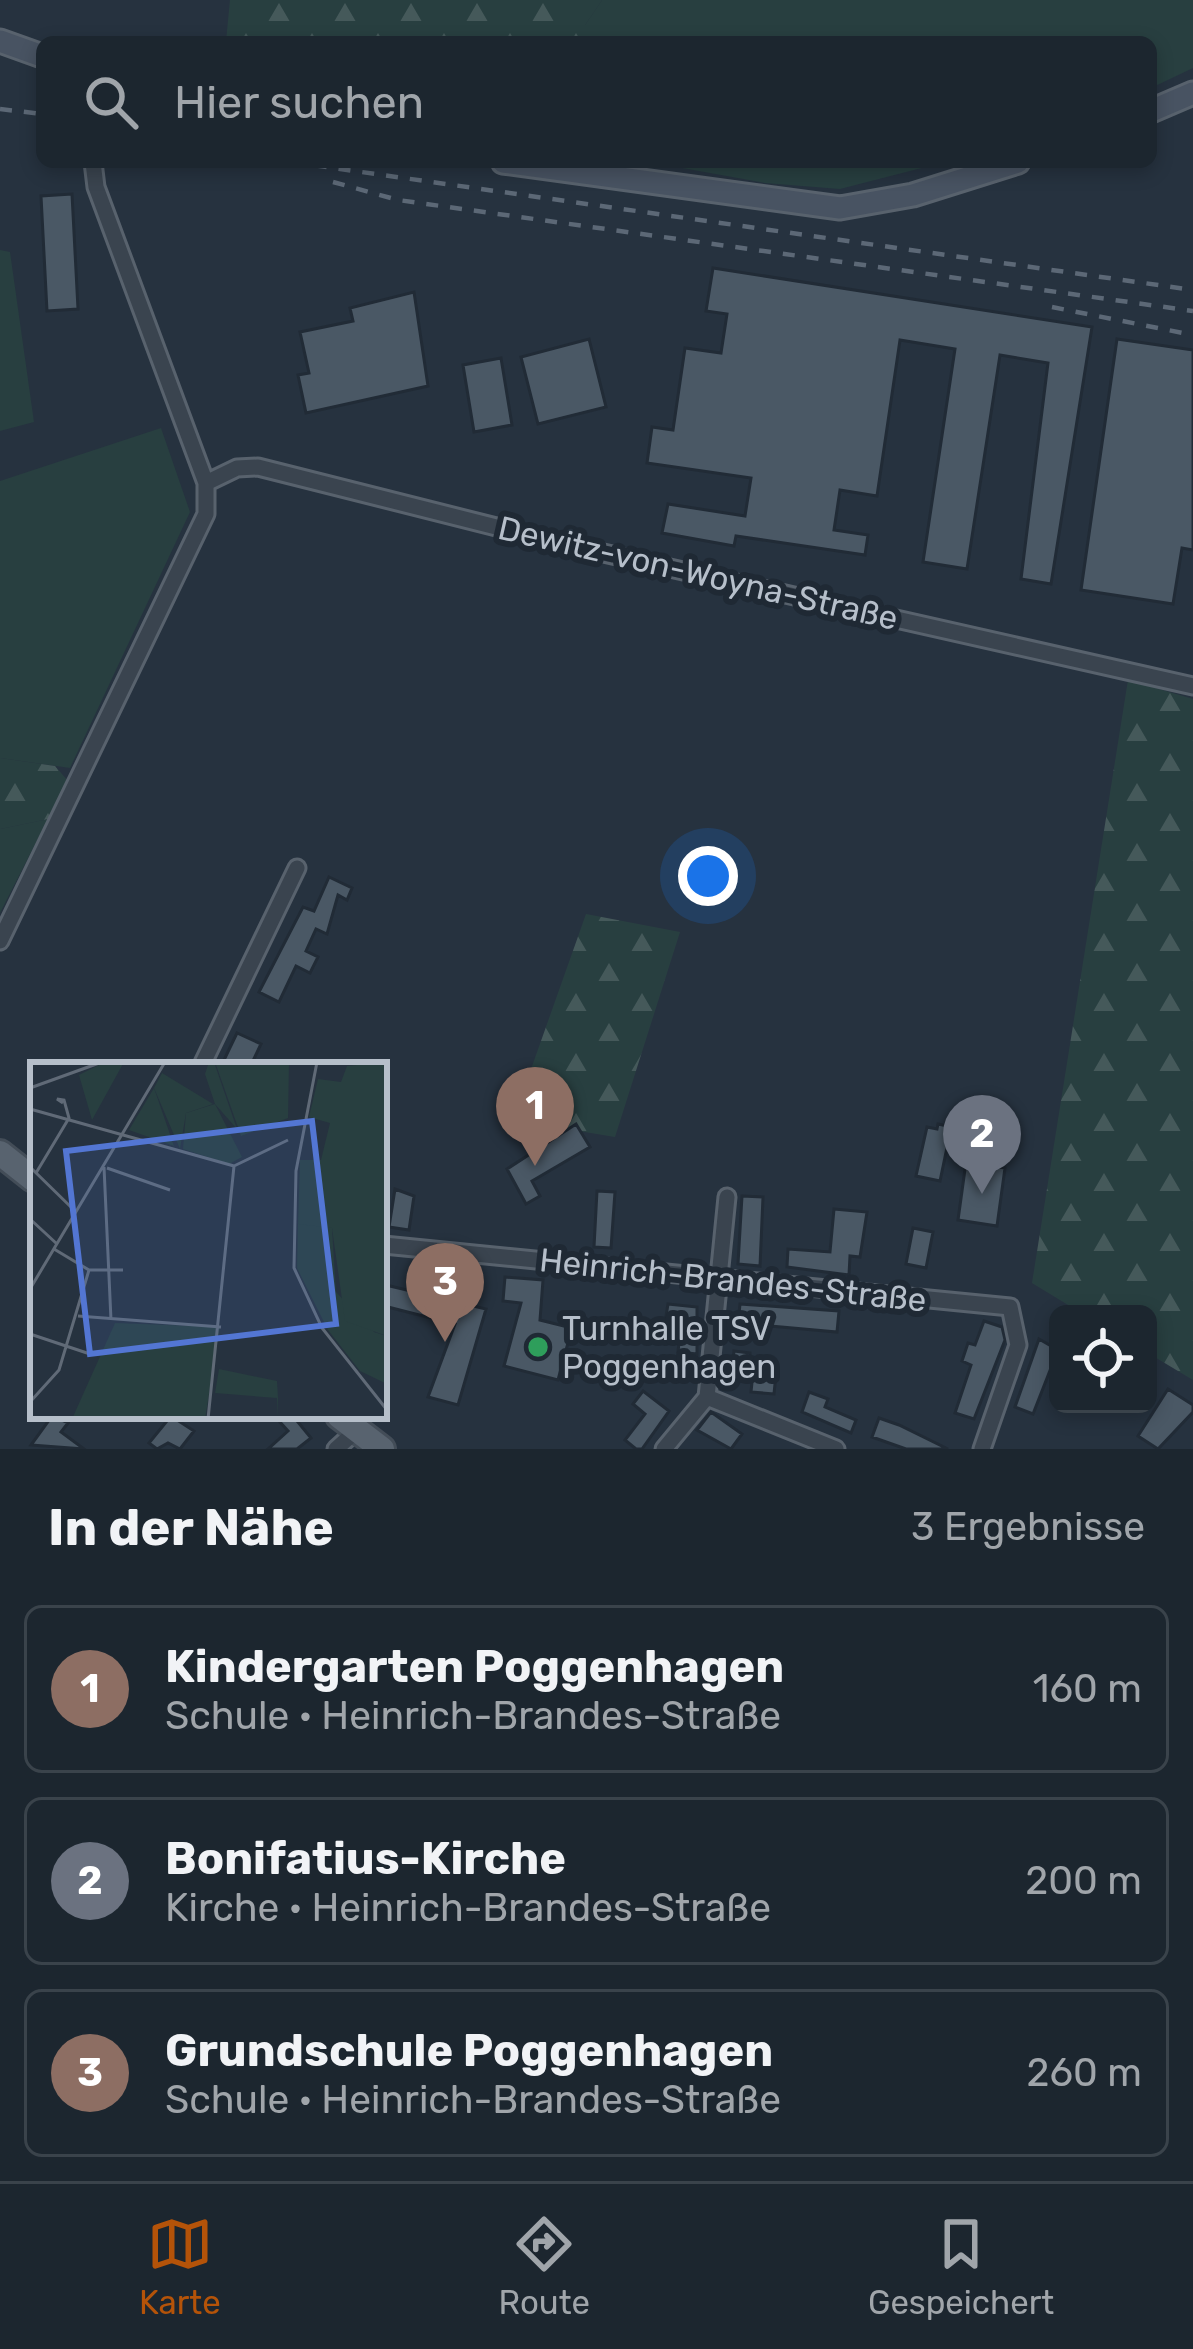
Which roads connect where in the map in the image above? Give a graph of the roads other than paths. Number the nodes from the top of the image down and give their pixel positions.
1 (0, 41) edge
2 (36, 54) edge
3 (1193, 93) edge
4 (1157, 108) edge
5 (94, 168) edge
6 (547, 168) edge
7 (999, 168) edge
8 (206, 483) junction
9 (1193, 686) edge
10 (297, 868) dead end
11 (0, 941) edge
12 (203, 1062) edge
13 (0, 1153) edge
14 (30, 1177) edge
15 (727, 1197) dead end
16 (387, 1245) edge
17 (718, 1278) junction
18 (706, 1397) junction
19 (348, 1423) edge
20 (336, 1449) edge
21 (382, 1449) edge
22 (664, 1449) edge
23 (836, 1449) edge
24 (982, 1449) edge

1 - 2 street
3 - 4 street
5 - 8 street
6 - 7 street
8 - 9 street, Dewitz-von-Woyna-Straße
8 - 11 street
10 - 12 street
13 - 14 main road
15 - 17 street
16 - 17 street, Heinrich-Brandes-Straße
17 - 18 street
17 - 24 street, Heinrich-Brandes-Straße
18 - 22 street
18 - 23 street
19 - 20 street
19 - 21 main road

